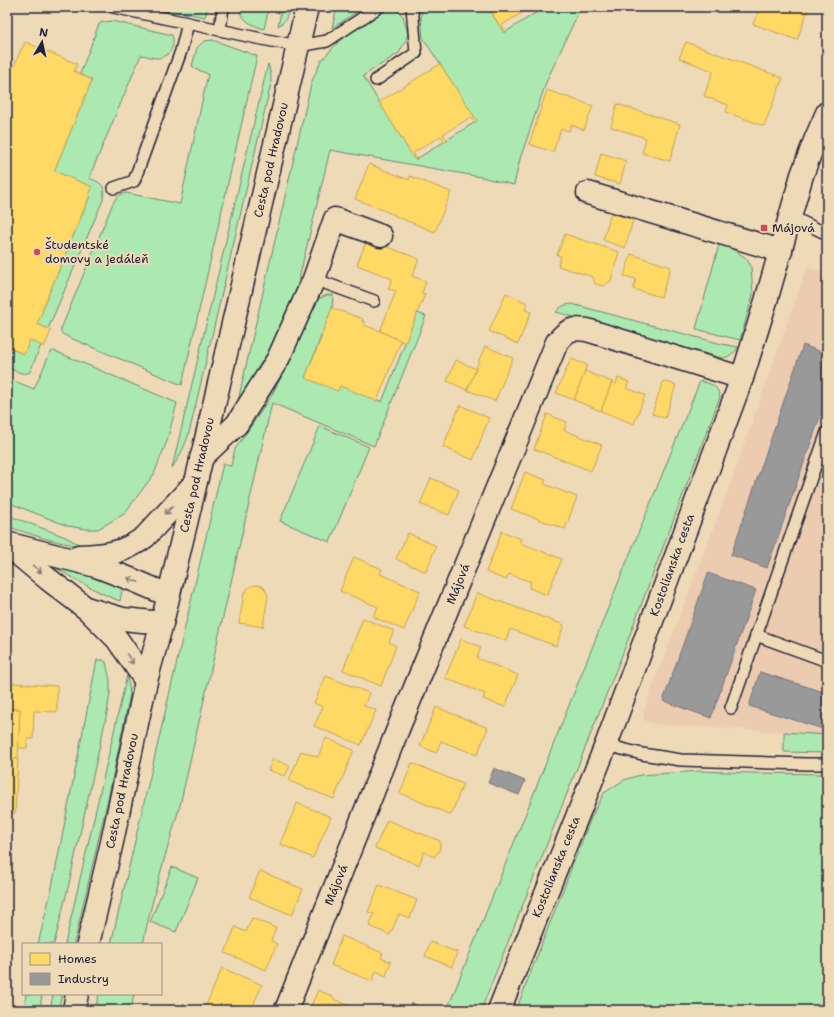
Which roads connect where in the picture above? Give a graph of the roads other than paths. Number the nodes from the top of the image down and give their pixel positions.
1 (113, 7) edge
2 (224, 7) edge
3 (307, 7) edge
4 (379, 7) edge
5 (412, 7) edge
6 (188, 23) junction
7 (220, 30) junction
8 (298, 46) junction
9 (376, 80) dead end
10 (827, 113) edge
11 (114, 188) dead end
12 (588, 193) dead end
13 (790, 216) junction
14 (827, 234) edge
15 (381, 236) dead end
16 (781, 251) junction
17 (314, 278) junction
18 (374, 301) dead end
19 (742, 378) junction
20 (827, 432) edge
21 (201, 458) junction
22 (196, 482) junction
23 (7, 544) edge
24 (59, 556) junction
25 (168, 595) junction
26 (87, 609) junction
27 (162, 623) junction
28 (756, 635) junction
29 (827, 661) edge
30 (146, 681) junction
31 (731, 708) dead end
32 (606, 745) junction
33 (827, 764) edge
34 (88, 943) edge
35 (77, 995) edge
36 (74, 1010) edge
37 (286, 1010) edge
38 (499, 1010) edge

1 - 6 lane
2 - 7 lane
3 - 8 street, Cesta pod Hradovou
4 - 8 lane
5 - 9 lane
6 - 7 lane
6 - 11 lane
7 - 8 lane
8 - 21 street, Cesta pod Hradovou
10 - 13 street, Kostolianska cesta
12 - 16 street
13 - 14 lane
13 - 16 street, Kostolianska cesta
15 - 17 street
16 - 19 street, Kostolianska cesta
17 - 18 lane
17 - 21 street
19 - 32 street, Kostolianska cesta
19 - 37 street, Májová
20 - 28 lane
21 - 22 street, Cesta pod Hradovou
22 -> 24 street
22 - 25 street, Cesta pod Hradovou
23 - 24 street
23 -> 26 street
25 -> 24 street
25 - 27 street, Cesta pod Hradovou
26 - 27 street
26 -> 30 street
27 - 30 street, Cesta pod Hradovou
28 - 29 lane
28 - 31 lane
30 - 34 street, Cesta pod Hradovou
32 - 33 lane
32 - 38 street, Kostolianska cesta
35 - 36 street

